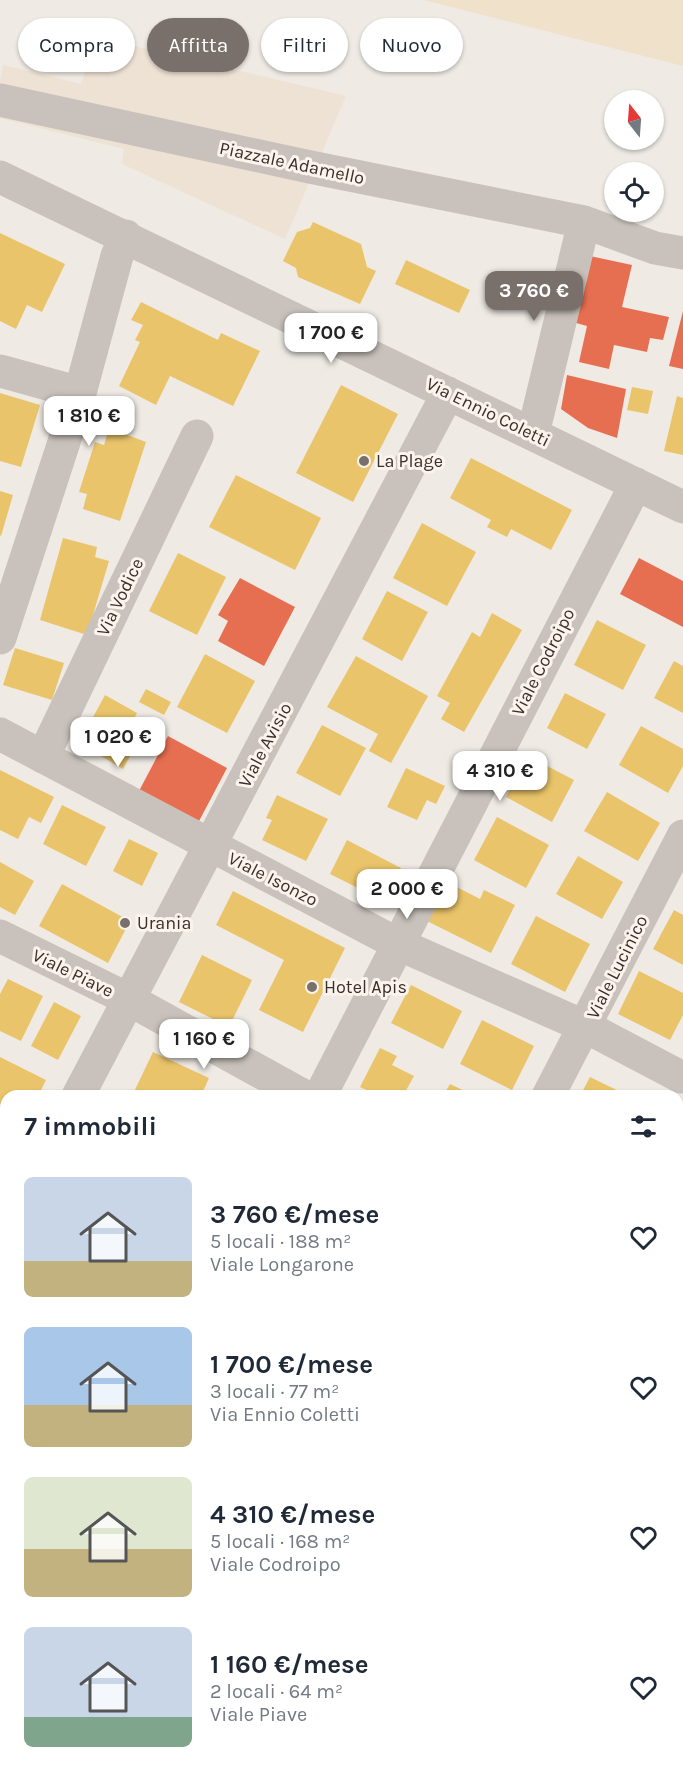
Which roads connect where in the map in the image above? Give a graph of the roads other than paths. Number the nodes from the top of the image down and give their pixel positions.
1 (0, 100) edge
2 (0, 177) edge
3 (584, 222) junction
4 (126, 236) junction
5 (683, 253) edge
6 (0, 371) edge
7 (80, 393) junction
8 (448, 393) junction
9 (533, 434) junction
10 (197, 436) dead end
11 (636, 484) junction
12 (683, 507) edge
13 (0, 638) edge
14 (0, 734) edge
15 (43, 757) junction
16 (683, 836) edge
17 (211, 847) junction
18 (0, 936) edge
19 (398, 944) junction
20 (128, 999) junction
21 (586, 1027) junction
22 (681, 1077) dead end
23 (81, 1090) edge
24 (293, 1090) edge
25 (323, 1090) edge
26 (551, 1090) edge

1 - 3 street, Piazzale Adamello
2 - 4 street, Via Ennio Coletti
3 - 5 street, Piazzale Adamello
3 - 9 street
4 - 7 street
4 - 8 street, Via Ennio Coletti
6 - 7 street
7 - 13 street
8 - 9 street, Via Ennio Coletti
8 - 17 street, Viale Avisio
9 - 11 street, Via Ennio Coletti
10 - 15 street, Via Vodice
11 - 12 street, Via Ennio Coletti
11 - 19 street, Viale Codroipo
14 - 15 street, Viale Isonzo
15 - 17 street, Viale Isonzo
16 - 21 street, Viale Lucinico
17 - 19 street, Viale Isonzo
17 - 20 street, Viale Avisio
18 - 20 street, Viale Piave
19 - 21 street, Viale Isonzo
19 - 25 street, Viale Codroipo
20 - 23 street, Viale Avisio
20 - 24 street, Viale Piave
21 - 22 street, Viale Isonzo
21 - 26 street, Viale Lucinico

